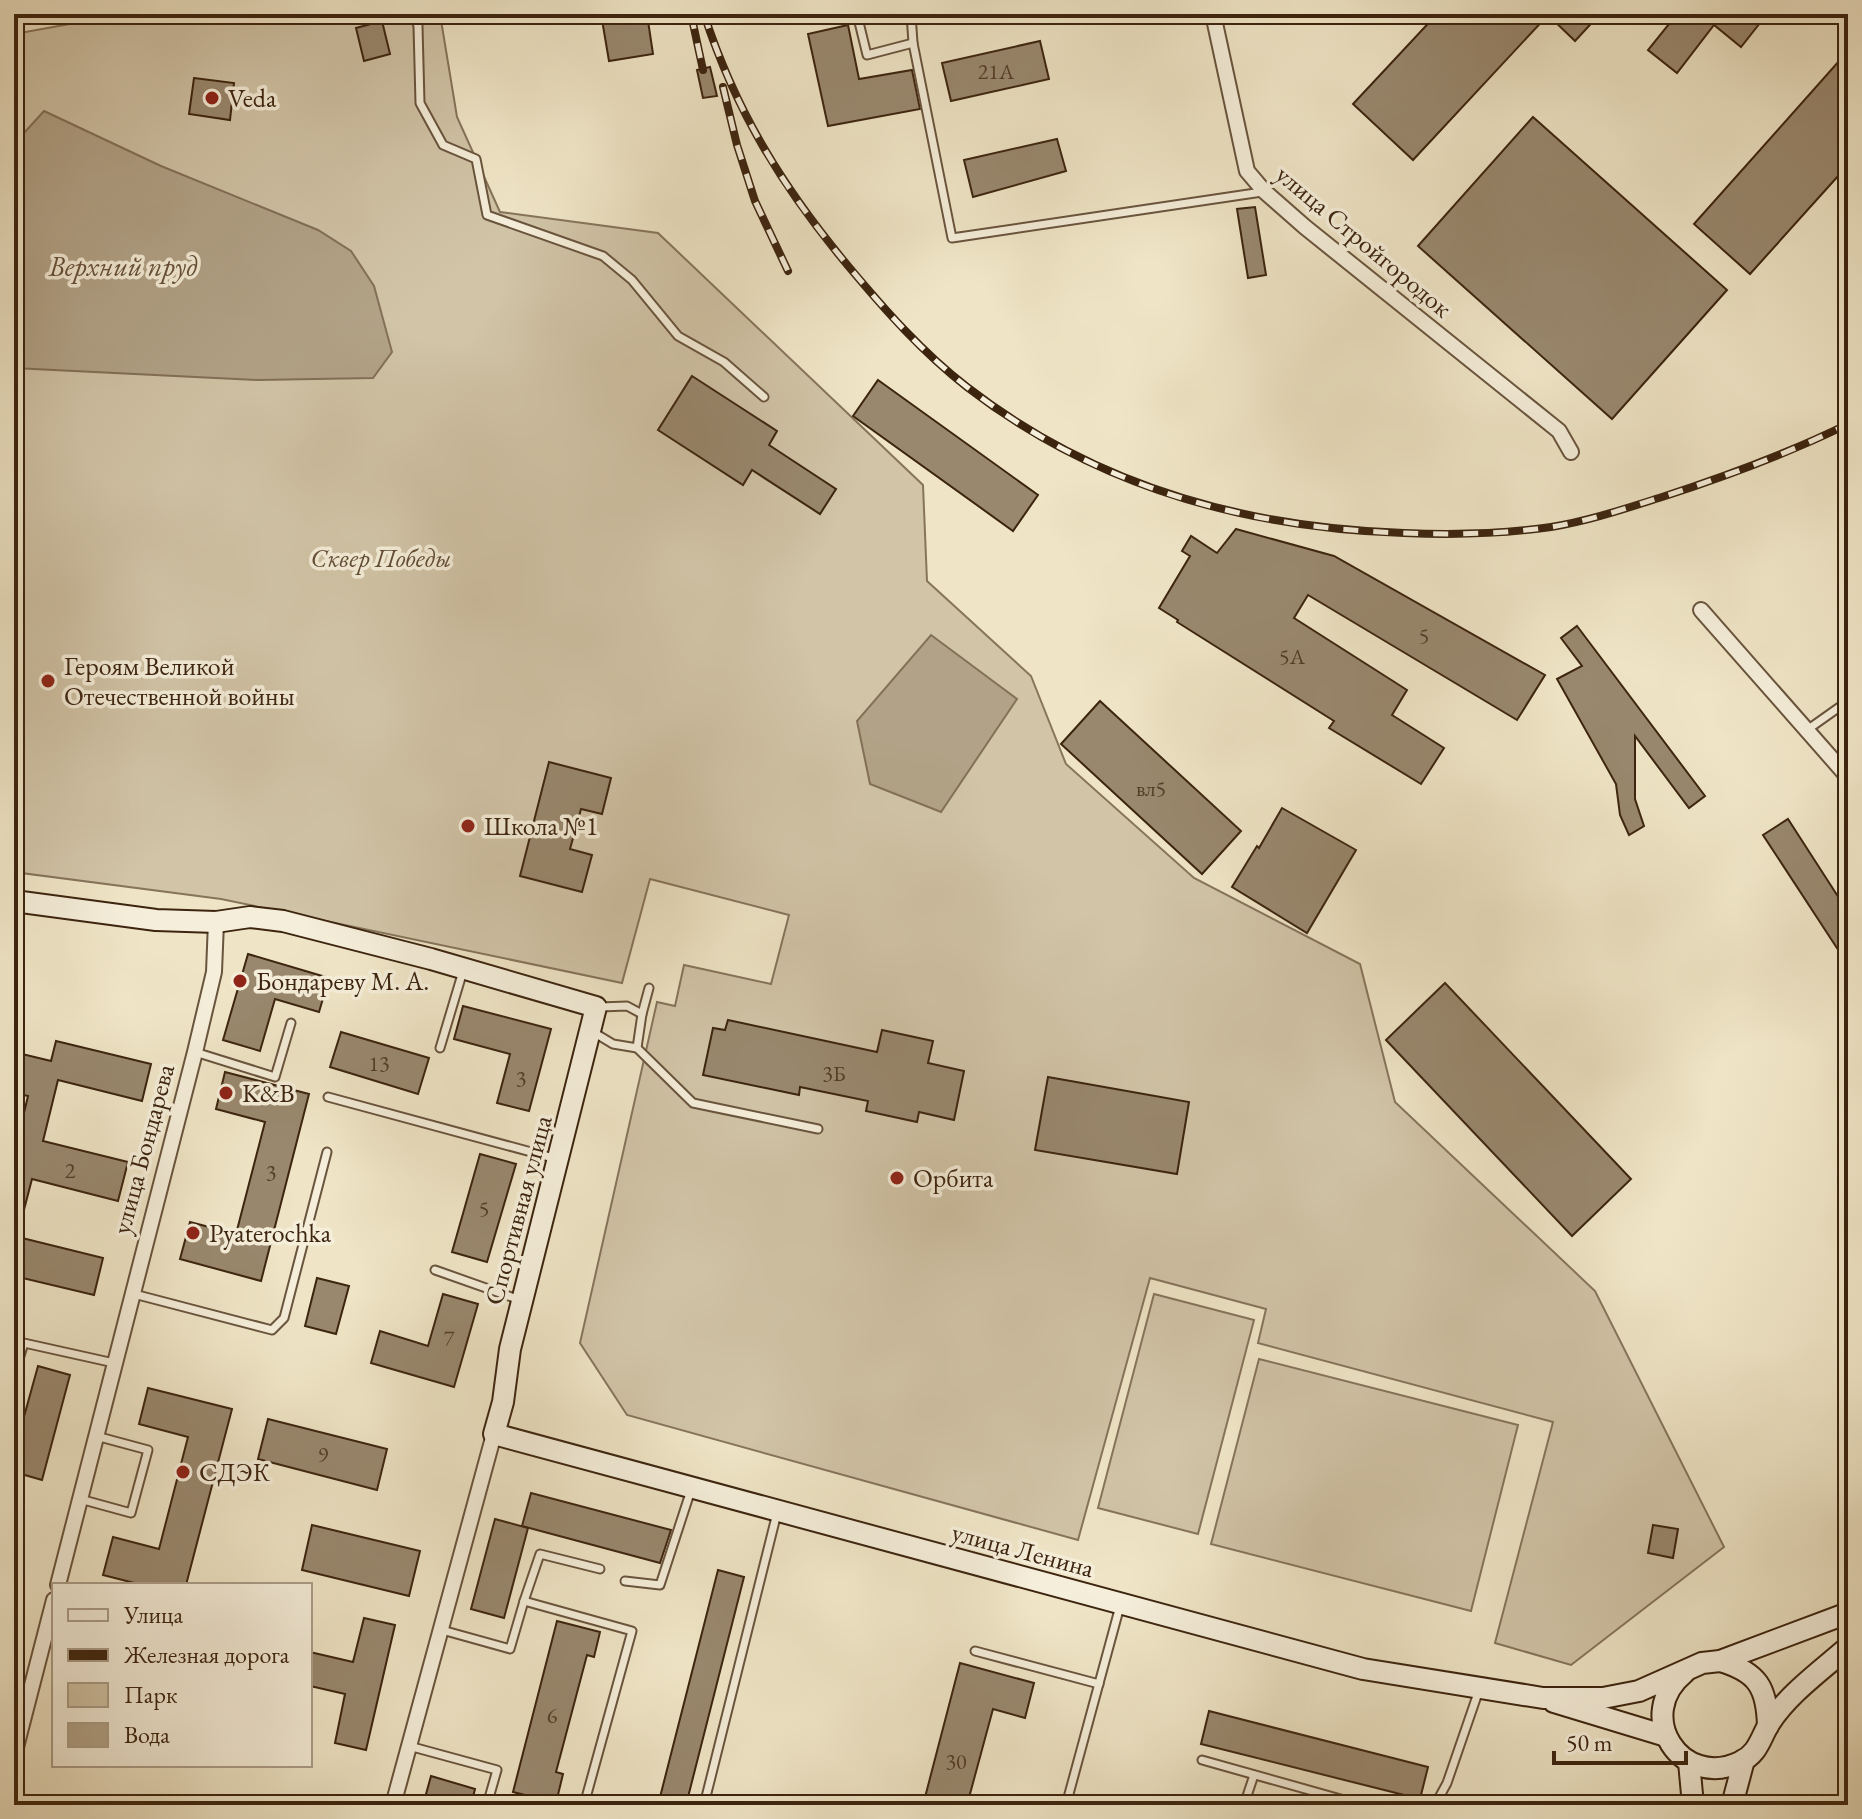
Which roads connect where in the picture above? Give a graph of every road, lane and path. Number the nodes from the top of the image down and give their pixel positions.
1 (414, 14) edge
2 (857, 14) edge
3 (911, 14) edge
4 (1213, 14) edge
5 (913, 43) junction
6 (1264, 191) junction
7 (764, 397) dead end
8 (1571, 452) dead end
9 (1701, 610) dead end
10 (1848, 701) edge
11 (1807, 730) junction
12 (1848, 777) edge
13 (14, 901) edge
14 (216, 922) junction
15 (463, 969) junction
16 (649, 988) dead end
17 (596, 1007) junction
18 (642, 1014) junction
19 (291, 1023) dead end
20 (591, 1031) junction
21 (440, 1048) dead end
22 (637, 1048) junction
23 (195, 1052) junction
24 (328, 1097) dead end
25 (818, 1129) dead end
26 (327, 1152) dead end
27 (559, 1159) junction
28 (435, 1270) dead end
29 (132, 1294) junction
30 (522, 1301) junction
31 (114, 1363) junction
32 (14, 1375) edge
33 (494, 1434) junction
34 (96, 1436) junction
35 (692, 1488) junction
36 (80, 1499) junction
37 (777, 1511) junction
38 (600, 1569) dead end
39 (625, 1581) dead end
40 (59, 1583) edge
41 (524, 1601) junction
42 (1121, 1604) junction
43 (52, 1608) edge
44 (1848, 1613) edge
45 (441, 1630) junction
46 (1848, 1647) edge
47 (975, 1651) dead end
48 (1720, 1661) junction
49 (1689, 1668) junction
50 (1099, 1684) junction
51 (1479, 1688) junction
52 (1543, 1698) junction
53 (1768, 1726) junction
54 (1666, 1736) junction
55 (409, 1746) junction
56 (14, 1755) edge
57 (1202, 1760) dead end
58 (1744, 1760) junction
59 (1689, 1762) junction
60 (1254, 1775) junction
61 (393, 1805) edge
62 (487, 1805) edge
63 (584, 1805) edge
64 (704, 1805) edge
65 (1066, 1805) edge
66 (1244, 1805) edge
67 (1362, 1805) edge
68 (1435, 1805) edge
69 (1693, 1805) edge
70 (1732, 1805) edge

1 - 7 lane
2 - 5 lane
3 - 5 lane
4 - 6 street, улица Стройгородок
5 - 6 lane
6 - 8 street, улица Стройгородок
9 - 11 street
10 - 11 lane
11 - 12 street
13 - 14 street
14 - 15 street
14 - 23 street, улица Бондарева
15 - 17 street
15 - 21 lane
16 - 18 lane
17 - 18 lane
17 - 20 street, Спортивная улица
18 - 22 lane
19 - 23 lane
20 - 22 lane
20 - 27 street, Спортивная улица
22 - 25 lane
23 - 29 street, улица Бондарева
24 - 27 lane
26 - 29 lane
27 - 30 street, Спортивная улица
28 - 30 lane
29 - 31 street, улица Бондарева
30 - 33 street, Спортивная улица
31 - 32 lane
31 - 34 street, улица Бондарева
33 - 35 street, улица Ленина
33 - 45 street, Спортивная улица
34 - 36 street, улица Бондарева
34 - 36 lane
35 - 37 street, улица Ленина
35 - 39 lane
36 - 40 street, улица Бондарева
37 - 42 street, улица Ленина
37 - 64 lane
38 - 41 lane
41 - 45 lane
41 - 63 lane
42 - 50 lane
42 - 51 street, улица Ленина
43 - 56 street
44 - 48 street, улица Ленина
45 - 55 street, Спортивная улица
46 - 53 street
47 - 50 lane
48 - 49 street, улица Ленина
48 - 53 street
49 - 52 street, улица Ленина
49 - 54 street
50 - 65 lane
51 - 52 street, улица Ленина
51 - 68 lane
52 - 54 street, улица Ленина
53 - 58 street
54 - 59 street
55 - 61 street, Спортивная улица
55 - 62 lane
57 - 60 lane
58 - 59 street
58 - 70 street
59 - 69 street
60 - 66 lane
60 - 67 lane

